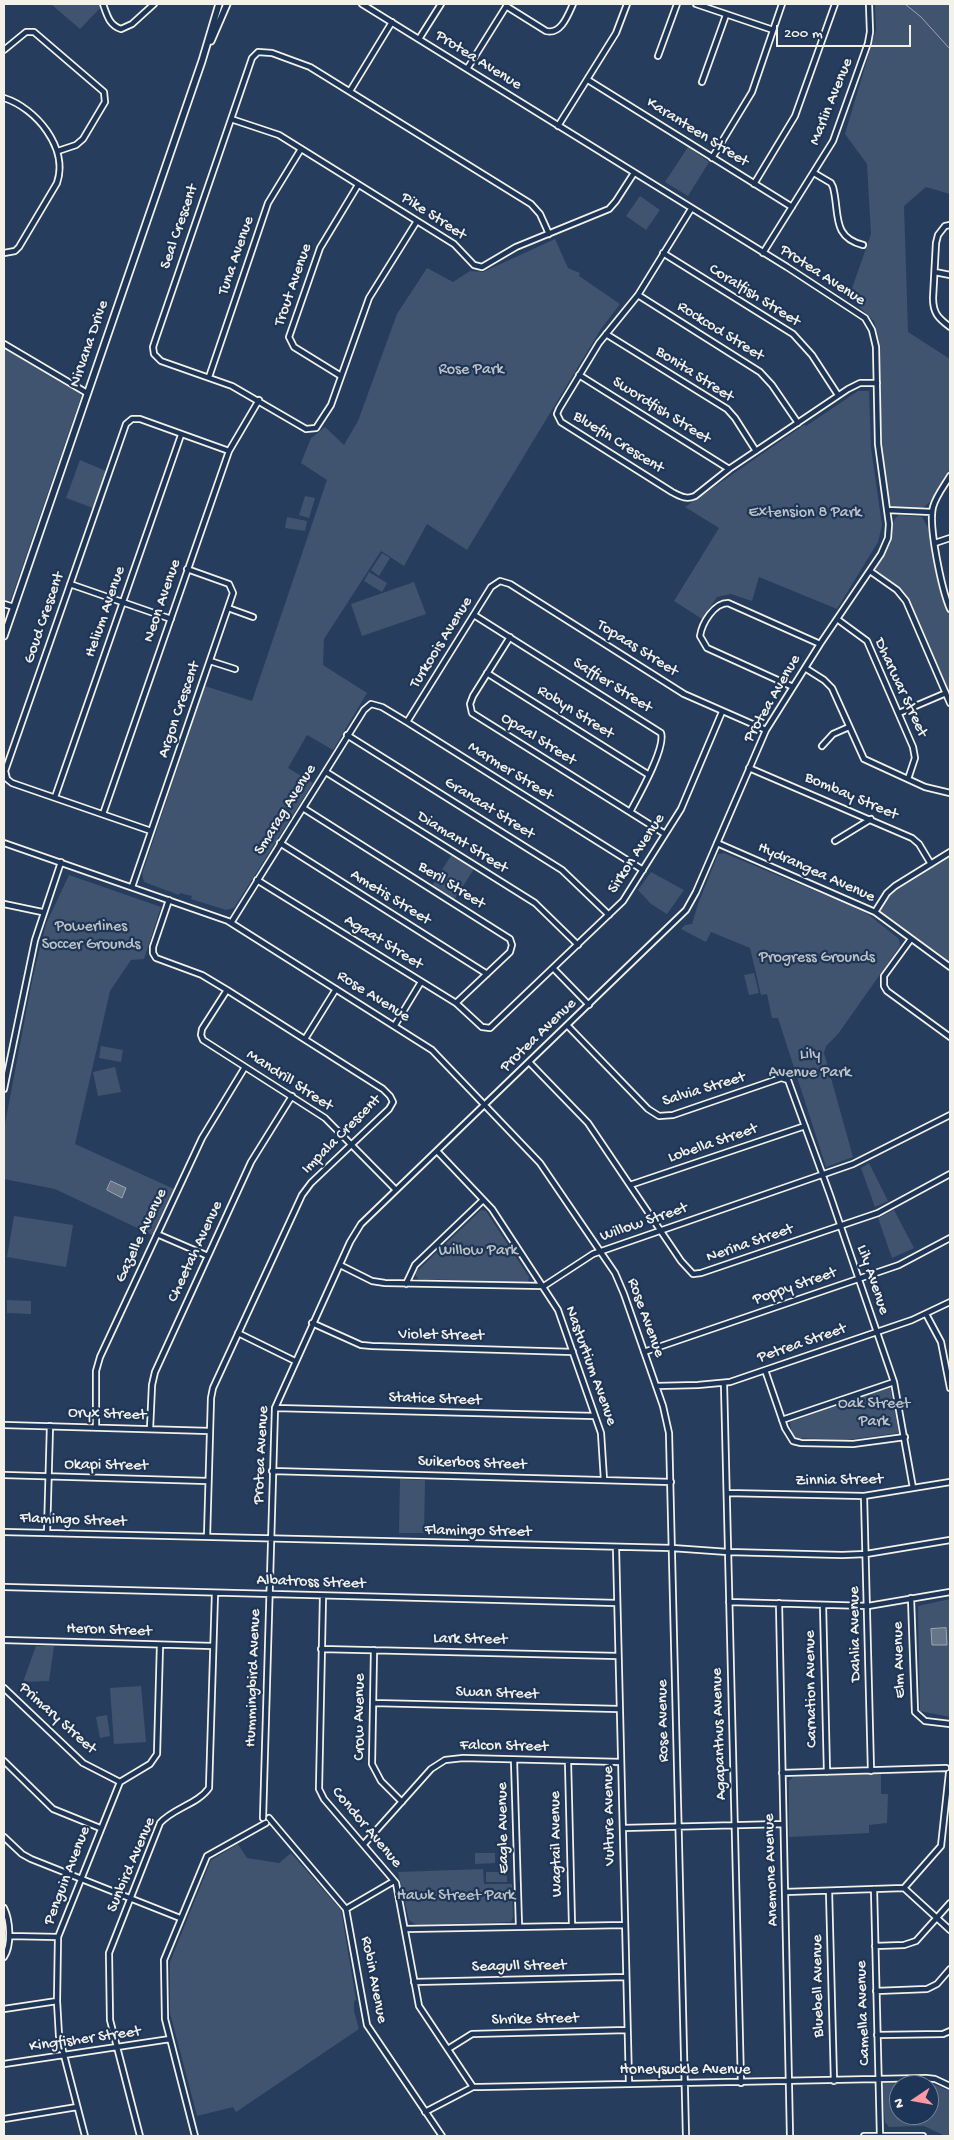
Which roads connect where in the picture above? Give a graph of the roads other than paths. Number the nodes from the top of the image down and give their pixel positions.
1 (103, 4) edge
2 (154, 4) edge
3 (219, 4) edge
4 (227, 4) edge
5 (362, 4) edge
6 (441, 4) edge
7 (573, 4) edge
8 (627, 4) edge
9 (677, 4) edge
10 (696, 4) edge
11 (782, 4) edge
12 (836, 4) edge
13 (869, 4) edge
14 (507, 5) edge
15 (726, 15) junction
16 (392, 22) junction
17 (773, 30) junction
18 (419, 39) junction
19 (4, 50) edge
20 (658, 56) dead end
21 (202, 61) junction
22 (467, 69) junction
23 (588, 80) junction
24 (702, 82) dead end
25 (350, 91) junction
26 (4, 98) edge
27 (231, 119) junction
28 (558, 126) junction
29 (300, 149) junction
30 (58, 151) junction
31 (712, 158) junction
32 (634, 173) junction
33 (814, 173) junction
34 (754, 184) junction
35 (358, 185) junction
36 (792, 207) junction
37 (691, 208) junction
38 (417, 221) junction
39 (950, 225) edge
40 (549, 234) junction
41 (863, 245) dead end
42 (4, 253) edge
43 (763, 253) junction
44 (663, 254) junction
45 (935, 272) junction
46 (950, 276) edge
47 (638, 295) junction
48 (950, 326) edge
49 (606, 334) junction
50 (4, 344) edge
51 (579, 375) junction
52 (341, 376) junction
53 (209, 377) junction
54 (877, 383) junction
55 (87, 393) junction
56 (838, 396) junction
57 (259, 400) junction
58 (798, 423) junction
59 (181, 435) junction
60 (229, 450) junction
61 (756, 451) junction
62 (730, 468) junction
63 (950, 476) edge
64 (887, 510) junction
65 (932, 512) junction
66 (950, 538) edge
67 (935, 543) junction
68 (187, 570) junction
69 (870, 571) junction
70 (500, 581) joint
71 (70, 584) junction
72 (950, 589) edge
73 (943, 591) junction
74 (123, 602) junction
75 (4, 604) edge
76 (14, 607) junction
77 (228, 608) junction
78 (950, 609) edge
79 (474, 615) junction
80 (253, 617) dead end
81 (171, 619) junction
82 (837, 620) junction
83 (4, 636) edge
84 (510, 637) junction
85 (820, 644) junction
86 (210, 661) junction
87 (805, 668) junction
88 (235, 669) dead end
89 (487, 673) junction
90 (793, 687) junction
91 (946, 693) junction
92 (950, 703) edge
93 (364, 710) joint
94 (722, 712) junction
95 (899, 713) junction
96 (407, 722) junction
97 (849, 727) junction
98 (766, 730) junction
99 (347, 735) junction
100 (822, 746) dead end
101 (749, 768) junction
102 (326, 772) junction
103 (649, 775) junction
104 (908, 779) junction
105 (6, 781) edge
106 (950, 793) edge
107 (55, 798) junction
108 (303, 808) junction
109 (630, 812) junction
110 (103, 814) junction
111 (871, 820) junction
112 (151, 831) junction
113 (665, 834) junction
114 (835, 841) dead end
115 (4, 843) edge
116 (717, 843) junction
117 (280, 844) junction
118 (950, 852) edge
119 (61, 862) junction
120 (931, 864) junction
121 (643, 870) junction
122 (257, 880) junction
123 (132, 887) junction
124 (169, 900) junction
125 (4, 904) edge
126 (42, 912) junction
127 (874, 912) junction
128 (609, 915) junction
129 (231, 923) junction
130 (911, 938) junction
131 (578, 945) junction
132 (950, 967) edge
133 (554, 968) junction
134 (487, 974) junction
135 (421, 982) junction
136 (336, 989) junction
137 (227, 990) junction
138 (456, 1004) junction
139 (589, 1005) junction
140 (395, 1025) junction
141 (567, 1026) junction
142 (493, 1027) joint
143 (950, 1037) edge
144 (305, 1040) junction
145 (529, 1062) junction
146 (245, 1067) junction
147 (790, 1085) joint
148 (4, 1089) edge
149 (292, 1096) junction
150 (485, 1105) junction
151 (950, 1114) edge
152 (805, 1126) junction
153 (352, 1144) junction
154 (437, 1151) junction
155 (950, 1174) edge
156 (823, 1176) junction
157 (630, 1185) junction
158 (396, 1190) junction
159 (484, 1200) junction
160 (840, 1226) junction
161 (660, 1231) junction
162 (157, 1234) junction
163 (950, 1238) edge
164 (600, 1251) junction
165 (208, 1256) junction
166 (340, 1265) junction
167 (859, 1279) junction
168 (406, 1284) junction
169 (544, 1286) junction
170 (950, 1302) edge
171 (926, 1314) junction
172 (312, 1323) junction
173 (877, 1332) junction
174 (238, 1333) junction
175 (573, 1352) junction
176 (644, 1352) junction
177 (295, 1362) junction
178 (765, 1370) junction
179 (894, 1382) junction
180 (724, 1384) junction
181 (656, 1386) junction
182 (950, 1388) edge
183 (274, 1408) junction
184 (595, 1416) junction
185 (782, 1420) junction
186 (4, 1425) edge
187 (50, 1426) junction
188 (96, 1427) junction
189 (150, 1429) junction
190 (210, 1430) junction
191 (905, 1436) junction
192 (272, 1471) junction
193 (4, 1476) edge
194 (49, 1477) junction
195 (604, 1480) junction
196 (208, 1481) junction
197 (671, 1482) junction
198 (950, 1482) edge
199 (913, 1488) junction
200 (727, 1493) junction
201 (864, 1496) junction
202 (4, 1532) edge
203 (47, 1533) junction
204 (207, 1537) junction
205 (271, 1540) junction
206 (950, 1540) edge
207 (616, 1548) junction
208 (672, 1548) junction
209 (728, 1552) junction
210 (866, 1554) junction
211 (4, 1587) edge
212 (950, 1592) edge
213 (215, 1593) junction
214 (269, 1594) junction
215 (323, 1596) junction
216 (911, 1598) junction
217 (729, 1602) junction
218 (617, 1603) junction
219 (778, 1604) junction
220 (823, 1605) junction
221 (868, 1606) junction
222 (4, 1640) edge
223 (160, 1645) junction
224 (213, 1646) junction
225 (321, 1649) junction
226 (374, 1650) junction
227 (618, 1656) junction
228 (4, 1688) edge
229 (373, 1703) junction
230 (619, 1710) junction
231 (950, 1724) edge
232 (514, 1760) junction
233 (4, 1761) edge
234 (568, 1761) junction
235 (621, 1762) junction
236 (950, 1763) edge
237 (946, 1768) junction
238 (871, 1771) junction
239 (827, 1772) junction
240 (782, 1773) junction
241 (950, 1773) edge
242 (120, 1782) junction
243 (402, 1802) junction
244 (266, 1819) junction
245 (783, 1824) junction
246 (735, 1825) junction
247 (679, 1827) junction
248 (100, 1828) junction
249 (623, 1828) junction
250 (4, 1837) edge
251 (364, 1844) junction
252 (81, 1879) junction
253 (394, 1881) junction
254 (904, 1888) junction
255 (874, 1889) junction
256 (829, 1891) junction
257 (785, 1892) junction
258 (130, 1898) junction
259 (950, 1903) edge
260 (4, 1908) edge
261 (346, 1908) junction
262 (180, 1918) junction
263 (937, 1918) junction
264 (572, 1925) junction
265 (625, 1925) junction
266 (519, 1926) junction
267 (405, 1930) junction
268 (950, 1930) edge
269 (9, 1936) junction
270 (58, 1937) junction
271 (875, 1946) junction
272 (4, 1957) edge
273 (950, 1969) edge
274 (626, 1977) junction
275 (414, 1982) junction
276 (876, 1991) junction
277 (57, 2002) junction
278 (4, 2009) edge
279 (627, 2030) junction
280 (950, 2031) edge
281 (877, 2036) junction
282 (170, 2039) junction
283 (117, 2048) junction
284 (448, 2049) junction
285 (64, 2056) junction
286 (4, 2064) edge
287 (879, 2080) junction
288 (834, 2081) junction
289 (790, 2082) junction
290 (629, 2083) junction
291 (685, 2083) junction
292 (741, 2083) junction
293 (950, 2086) edge
294 (473, 2087) junction
295 (77, 2107) junction
296 (425, 2112) junction
297 (4, 2118) edge
298 (85, 2136) edge
299 (140, 2136) edge
300 (195, 2136) edge
301 (442, 2136) edge
302 (686, 2136) edge
303 (790, 2136) edge
304 (864, 2136) edge
305 (880, 2136) edge
306 (922, 2136) edge

1 - 2 street
3 - 21 main road, Nirvana Drive
4 - 21 main road, Nirvana Drive
5 - 16 street, Protea Avenue
6 - 18 street
7 - 14 street
8 - 23 street
9 - 20 street
10 - 15 street
11 - 17 street
12 - 34 street
13 - 33 street, Marlin Avenue
14 - 22 street
15 - 17 street
15 - 24 street
16 - 18 street, Protea Avenue
16 - 25 street
17 - 31 street
18 - 22 street, Protea Avenue
19 - 30 street
21 - 55 main road, Nirvana Drive
22 - 28 street, Protea Avenue
23 - 28 street
23 - 31 street, Karanteen Street
25 - 27 street, Seal Crescent
25 - 40 street, Seal Crescent
26 - 30 street
27 - 29 street, Pike Street
27 - 53 street, Seal Crescent
28 - 32 street, Protea Avenue
29 - 35 street, Pike Street
29 - 53 street, Tuna Avenue
30 - 42 street
31 - 34 street, Karanteen Street
32 - 37 street, Protea Avenue
32 - 40 street, Pike Street
33 - 36 street, Marlin Avenue
33 - 41 street
34 - 36 street, Karanteen Street
35 - 38 street, Pike Street
35 - 52 street, Trout Avenue
36 - 43 street, Marlin Avenue
37 - 43 street, Protea Avenue
37 - 44 street, Bluefin Crescent
38 - 40 street, Pike Street
38 - 52 street, Seal Crescent
39 - 45 street
43 - 54 street, Protea Avenue
44 - 47 street, Bluefin Crescent
44 - 56 street, Coralfish Street
45 - 46 street
45 - 48 street
47 - 49 street, Bluefin Crescent
47 - 58 street, Rockcod Street
49 - 51 street, Bluefin Crescent
49 - 61 street, Bonita Street
50 - 55 street
51 - 62 street, Swordfish Street
51 - 62 street, Bluefin Crescent
52 - 57 street, Seal Crescent
53 - 57 street, Seal Crescent
54 - 56 street, Bluefin Crescent
54 - 64 street, Protea Avenue
55 - 76 main road, Nirvana Drive
56 - 58 street, Bluefin Crescent
57 - 60 street, Neon Avenue
58 - 61 street, Bluefin Crescent
59 - 60 street, Goud Crescent
59 - 71 street, Goud Crescent
59 - 74 street, Helium Avenue
60 - 68 street, Neon Avenue
61 - 62 street, Bluefin Crescent
63 - 65 street
64 - 65 street
64 - 69 street, Protea Avenue
65 - 67 street
66 - 67 street
67 - 73 street
68 - 77 street, Argon Crescent
68 - 81 street, Neon Avenue
69 - 82 street, Protea Avenue
69 - 91 street
70 - 79 street, Turkoois Avenue
70 - 94 street, Topaas Street
71 - 74 street
71 - 105 street, Goud Crescent
72 - 73 street
73 - 78 street
74 - 81 street
74 - 107 street, Helium Avenue
75 - 76 street
76 - 83 main road, Nirvana Drive
77 - 80 street
77 - 86 street, Argon Crescent
79 - 84 street, Saffier Street
79 - 96 street, Turkoois Avenue
81 - 110 street, Neon Avenue
82 - 85 street, Protea Avenue
82 - 95 street, Dharwar Street
84 - 89 street, Opaal Street
84 - 103 street, Saffier Street
85 - 87 street, Protea Avenue
85 - 90 street
86 - 88 street
86 - 112 street, Argon Crescent
87 - 90 street, Protea Avenue
87 - 97 street
89 - 103 street, Robyn Street
89 - 109 street, Opaal Street
90 - 98 street, Protea Avenue
91 - 92 street
91 - 95 street
93 - 96 street, Marmer Street
93 - 99 street, Smarag Avenue
94 - 98 street, Topaas Street
94 - 113 street, Sirkon Avenue
95 - 104 street, Dharwar Street
96 - 121 street, Marmer Street
97 - 100 street
97 - 104 street
98 - 101 street, Protea Avenue
99 - 102 street, Smarag Avenue
99 - 128 street, Granaat Street
101 - 111 street, Bombay Street
101 - 116 street, Protea Avenue
102 - 108 street, Smarag Avenue
102 - 131 street, Diamant Street
103 - 109 street, Saffier Street
104 - 106 street
105 - 107 street, Goud Crescent
107 - 110 street, Goud Crescent
108 - 117 street, Smarag Avenue
108 - 134 street, Beril Street
109 - 113 street, Opaal Street
110 - 112 street, Goud Crescent
111 - 114 street
111 - 120 street, Bombay Street
112 - 123 street, Argon Crescent
113 - 121 street, Sirkon Avenue
115 - 119 street, Rose Avenue
116 - 127 street, Hydrangea Avenue
116 - 139 street, Protea Avenue
117 - 122 street, Smarag Avenue
117 - 134 street, Ametis Street
118 - 120 street
119 - 123 street, Rose Avenue
119 - 126 street
120 - 127 street
121 - 128 street, Sirkon Avenue
122 - 129 street, Smarag Avenue
122 - 135 street, Agaat Street
123 - 124 street, Rose Avenue
124 - 129 street, Rose Avenue
124 - 137 street, Impala Crescent
125 - 126 street
126 - 148 street
127 - 130 street, Hydrangea Avenue
128 - 131 street, Sirkon Avenue
129 - 136 street, Rose Avenue
130 - 132 street, Hydrangea Avenue
130 - 143 street
131 - 133 street, Sirkon Avenue
133 - 139 street
133 - 142 street, Sirkon Avenue
134 - 138 street, Beril Street
135 - 138 street, Agaat Street
135 - 140 street
136 - 140 street, Rose Avenue
136 - 144 street
137 - 144 street, Impala Crescent
137 - 146 street, Mandrill Street
138 - 142 street, Agaat Street
139 - 141 street, Protea Avenue
140 - 150 street, Rose Avenue
141 - 145 street, Protea Avenue
141 - 147 street, Salvia Street
144 - 153 street, Impala Crescent
145 - 150 street, Protea Avenue
145 - 157 street, Nerina Street
146 - 149 street, Mandrill Street
146 - 162 street, Gazelle Avenue
147 - 152 street, Lily Avenue
149 - 153 street, Mandrill Street
149 - 165 street, Cheetah Avenue
150 - 154 street, Protea Avenue
150 - 164 street, Rose Avenue
151 - 156 street, Willow Street
152 - 156 street, Lily Avenue
152 - 157 street, Lobella Street
153 - 158 street, Mandrill Street
153 - 174 street, Impala Crescent
154 - 158 street, Protea Avenue
154 - 159 street, Nasturtium Avenue
155 - 160 street, Nerina Street
156 - 160 street, Lily Avenue
156 - 161 street, Willow Street
157 - 161 street, Nerina Street
158 - 166 street, Protea Avenue
159 - 168 street
159 - 169 street, Nasturtium Avenue
160 - 161 street, Nerina Street
160 - 167 street, Lily Avenue
161 - 164 street, Willow Street
162 - 165 street
162 - 188 street, Gazelle Avenue
163 - 167 street, Poppy Street
164 - 169 street, Willow Street
164 - 176 street, Rose Avenue
165 - 189 street, Cheetah Avenue
166 - 168 street
166 - 172 street, Protea Avenue
167 - 173 street, Lily Avenue
167 - 176 street, Poppy Street
168 - 169 street
169 - 175 street, Nasturtium Avenue
170 - 171 street, Petrea Street
171 - 173 street, Petrea Street
171 - 182 street
172 - 175 street, Violet Street
172 - 177 street, Protea Avenue
173 - 178 street, Petrea Street
173 - 179 street, Lily Avenue
174 - 177 street
174 - 190 street, Impala Crescent
175 - 184 street, Nasturtium Avenue
176 - 181 street, Rose Avenue
177 - 183 street, Protea Avenue
178 - 180 street, Petrea Street
178 - 185 street
179 - 185 street
179 - 191 street, Lily Avenue
180 - 181 street, Petrea Street
180 - 200 street, Agapanthus Avenue
181 - 197 street, Rose Avenue
183 - 184 street, Statice Street
183 - 192 street, Protea Avenue
184 - 195 street, Nasturtium Avenue
185 - 191 street
186 - 187 street, Oryx Street
187 - 188 street, Oryx Street
187 - 194 street
188 - 189 street, Oryx Street
189 - 190 street, Oryx Street
190 - 196 street, Impala Crescent
191 - 199 street, Lily Avenue
192 - 195 street, Suikerbos Street
192 - 205 street, Protea Avenue
193 - 194 street, Okapi Street
194 - 196 street, Okapi Street
194 - 203 street
195 - 197 street, Suikerbos Street
196 - 204 street, Impala Crescent
197 - 208 street, Rose Avenue
198 - 199 street, Zinnia Street
199 - 201 street, Zinnia Street
200 - 201 street, Zinnia Street
200 - 209 street, Agapanthus Avenue
201 - 210 street, Dahlia Avenue
202 - 203 street, Flamingo Street
203 - 204 street, Flamingo Street
204 - 205 street, Flamingo Street
205 - 207 street, Flamingo Street
205 - 214 street, Hummingbird Avenue
206 - 210 street, Flamingo Street
207 - 208 street, Flamingo Street
207 - 218 street, Vulture Avenue
208 - 209 street, Flamingo Street
208 - 247 street, Rose Avenue
209 - 210 street, Flamingo Street
209 - 217 street, Agapanthus Avenue
210 - 221 street, Dahlia Avenue
211 - 213 street, Albatross Street
212 - 216 street
213 - 214 street, Albatross Street
213 - 224 street, Sunbird Avenue
214 - 215 street, Albatross Street
214 - 244 street, Hummingbird Avenue
215 - 218 street, Albatross Street
215 - 225 street, Condor Avenue
216 - 221 street
216 - 231 street, Elm Avenue
217 - 219 street
217 - 246 street, Agapanthus Avenue
218 - 227 street, Vulture Avenue
219 - 220 street
219 - 240 street, Anemone Avenue
220 - 221 street
220 - 239 street, Carnation Avenue
221 - 238 street, Dahlia Avenue
222 - 223 street, Heron Street
223 - 224 street, Heron Street
223 - 242 street
224 - 258 street, Sunbird Avenue
225 - 226 street, Lark Street
225 - 251 street, Condor Avenue
226 - 227 street, Lark Street
226 - 229 street, Crow Avenue
227 - 230 street, Vulture Avenue
228 - 242 street, Primary Street
229 - 230 street, Swan Street
229 - 243 street, Crow Avenue
230 - 235 street, Vulture Avenue
232 - 234 street, Falcon Street
232 - 243 street, Falcon Street
232 - 266 street, Eagle Avenue
233 - 248 street
234 - 235 street, Falcon Street
234 - 264 street, Wagtail Avenue
235 - 249 street, Vulture Avenue
236 - 237 street
237 - 238 street
237 - 241 street
238 - 239 street
239 - 240 street
240 - 245 street, Anemone Avenue
241 - 254 street
242 - 248 street, Penguin Avenue
243 - 251 street, Falcon Street
244 - 261 street
244 - 262 street
245 - 246 street
245 - 257 street, Anemone Avenue
246 - 247 street
246 - 292 street, Agapanthus Avenue
247 - 249 street
247 - 291 street, Rose Avenue
248 - 252 street, Penguin Avenue
249 - 265 street, Vulture Avenue
250 - 252 street
251 - 253 street, Condor Avenue
252 - 258 street
252 - 270 street, Penguin Avenue
253 - 261 street
253 - 267 street, Condor Avenue
254 - 255 street
254 - 263 street
255 - 256 street
255 - 271 street, Camella Avenue
256 - 257 street
256 - 288 street, Bluebell Avenue
257 - 289 street, Anemone Avenue
258 - 262 street
258 - 283 street, Sunbird Avenue
259 - 263 street
260 - 269 street
261 - 296 street, Robin Avenue
262 - 282 street
263 - 268 street
263 - 271 street
264 - 265 street
264 - 266 street
265 - 274 street, Vulture Avenue
266 - 267 street
267 - 275 street, Condor Avenue
269 - 270 street
269 - 272 street
270 - 277 street, Penguin Avenue
271 - 276 street, Camella Avenue
273 - 276 street
274 - 275 street, Seagull Street
274 - 279 street, Vulture Avenue
275 - 284 street, Condor Avenue
276 - 281 street, Camella Avenue
277 - 278 street
277 - 285 street, Penguin Avenue
279 - 284 street, Shrike Street
279 - 290 street, Vulture Avenue
280 - 281 street
281 - 287 street, Camella Avenue
282 - 283 street, Kingfisher Street
282 - 300 street
283 - 285 street, Kingfisher Street
283 - 299 street, Sunbird Avenue
284 - 294 street, Condor Avenue
285 - 286 street, Kingfisher Street
285 - 295 street, Penguin Avenue
287 - 288 street, Honeysuckle Avenue
287 - 293 street, Honeysuckle Avenue
287 - 305 street, Camella Avenue
288 - 289 street, Honeysuckle Avenue
289 - 292 street, Honeysuckle Avenue
289 - 303 street, Anemone Avenue
290 - 291 street, Honeysuckle Avenue
290 - 294 street, Honeysuckle Avenue
291 - 292 street, Honeysuckle Avenue
291 - 302 street, Rose Avenue
294 - 296 street, Honeysuckle Avenue
295 - 297 street
295 - 298 street, Penguin Avenue
296 - 301 street, Robin Avenue
304 - 305 street
305 - 306 street

